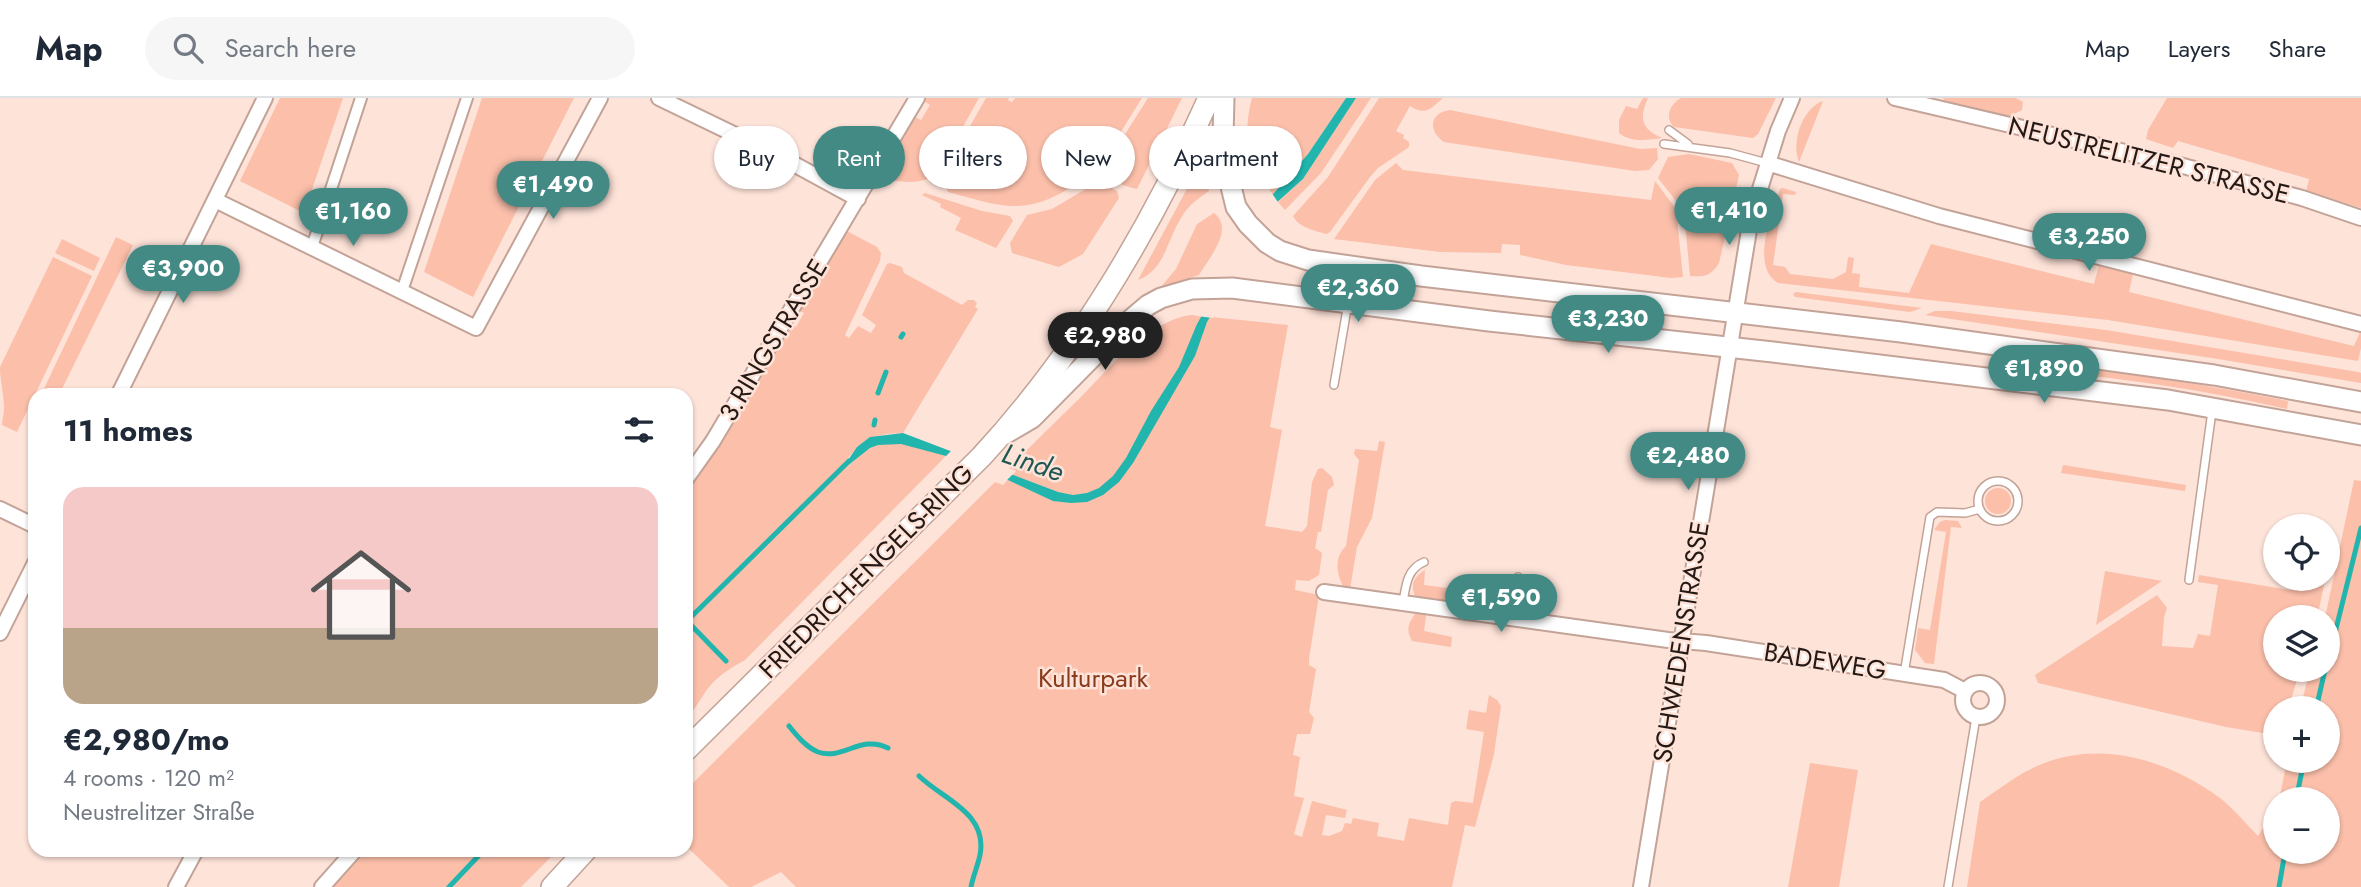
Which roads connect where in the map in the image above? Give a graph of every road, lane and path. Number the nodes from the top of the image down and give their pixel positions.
1 (265, 98) edge
2 (361, 98) edge
3 (467, 98) edge
4 (600, 98) edge
5 (659, 98) edge
6 (917, 98) edge
7 (1209, 98) edge
8 (1224, 98) edge
9 (1792, 98) edge
10 (1895, 98) edge
11 (1669, 130) dead end
12 (1664, 144) dead end
13 (1692, 147) junction
14 (1767, 163) junction
15 (858, 199) junction
16 (215, 200) junction
17 (2361, 218) edge
18 (312, 247) junction
19 (402, 291) junction
20 (1349, 303) junction
21 (1736, 314) junction
22 (2361, 324) edge
23 (1730, 348) junction
24 (1334, 384) dead end
25 (122, 388) edge
26 (2361, 402) edge
27 (2213, 407) junction
28 (2361, 435) edge
29 (999, 437) junction
30 (693, 469) edge
31 (0, 509) edge
32 (1980, 509) junction
33 (28, 523) edge
34 (1424, 562) dead end
35 (28, 577) edge
36 (1518, 578) dead end
37 (2189, 580) dead end
38 (1324, 592) dead end
39 (1403, 602) junction
40 (1513, 618) junction
41 (0, 633) edge
42 (1682, 642) junction
43 (1904, 674) junction
44 (1965, 691) junction
45 (1976, 717) junction
46 (693, 743) edge
47 (192, 857) edge
48 (349, 857) edge
49 (580, 857) edge
50 (176, 887) edge
51 (322, 887) edge
52 (552, 887) edge
53 (1641, 887) edge
54 (1948, 887) edge

1 - 16 street
2 - 18 street
3 - 19 street
4 - 19 street
5 - 15 street
6 - 15 street, 3.RINGSTRASSE
7 - 29 main road, FRIEDRICH-ENGELS-RING
8 - 21 main road
9 - 14 street, SCHWEDENSTRASSE
10 - 17 street, NEUSTRELITZER STRASSE
11 - 13 lane
12 - 13 lane
13 - 14 lane
14 - 21 street, SCHWEDENSTRASSE
14 - 22 street
15 - 30 street, 3.RINGSTRASSE
16 - 18 street
16 - 25 street
18 - 19 street
20 - 23 main road
20 - 24 lane
20 - 29 main road
21 - 23 street, SCHWEDENSTRASSE
21 - 26 main road
23 - 27 main road
23 - 42 street, SCHWEDENSTRASSE
27 - 28 main road
27 - 37 lane
29 - 46 main road, FRIEDRICH-ENGELS-RING
31 - 33 street
32 - 32 lane
32 - 43 lane
34 - 39 lane
35 - 41 street
36 - 40 lane
38 - 39 street, BADEWEG
39 - 40 street, BADEWEG
40 - 42 street, BADEWEG
42 - 43 street, BADEWEG
42 - 53 street, SCHWEDENSTRASSE
43 - 44 street, BADEWEG
44 - 45 street
44 - 45 street, BADEWEG
45 - 54 lane
47 - 50 street
48 - 51 street
49 - 52 main road

